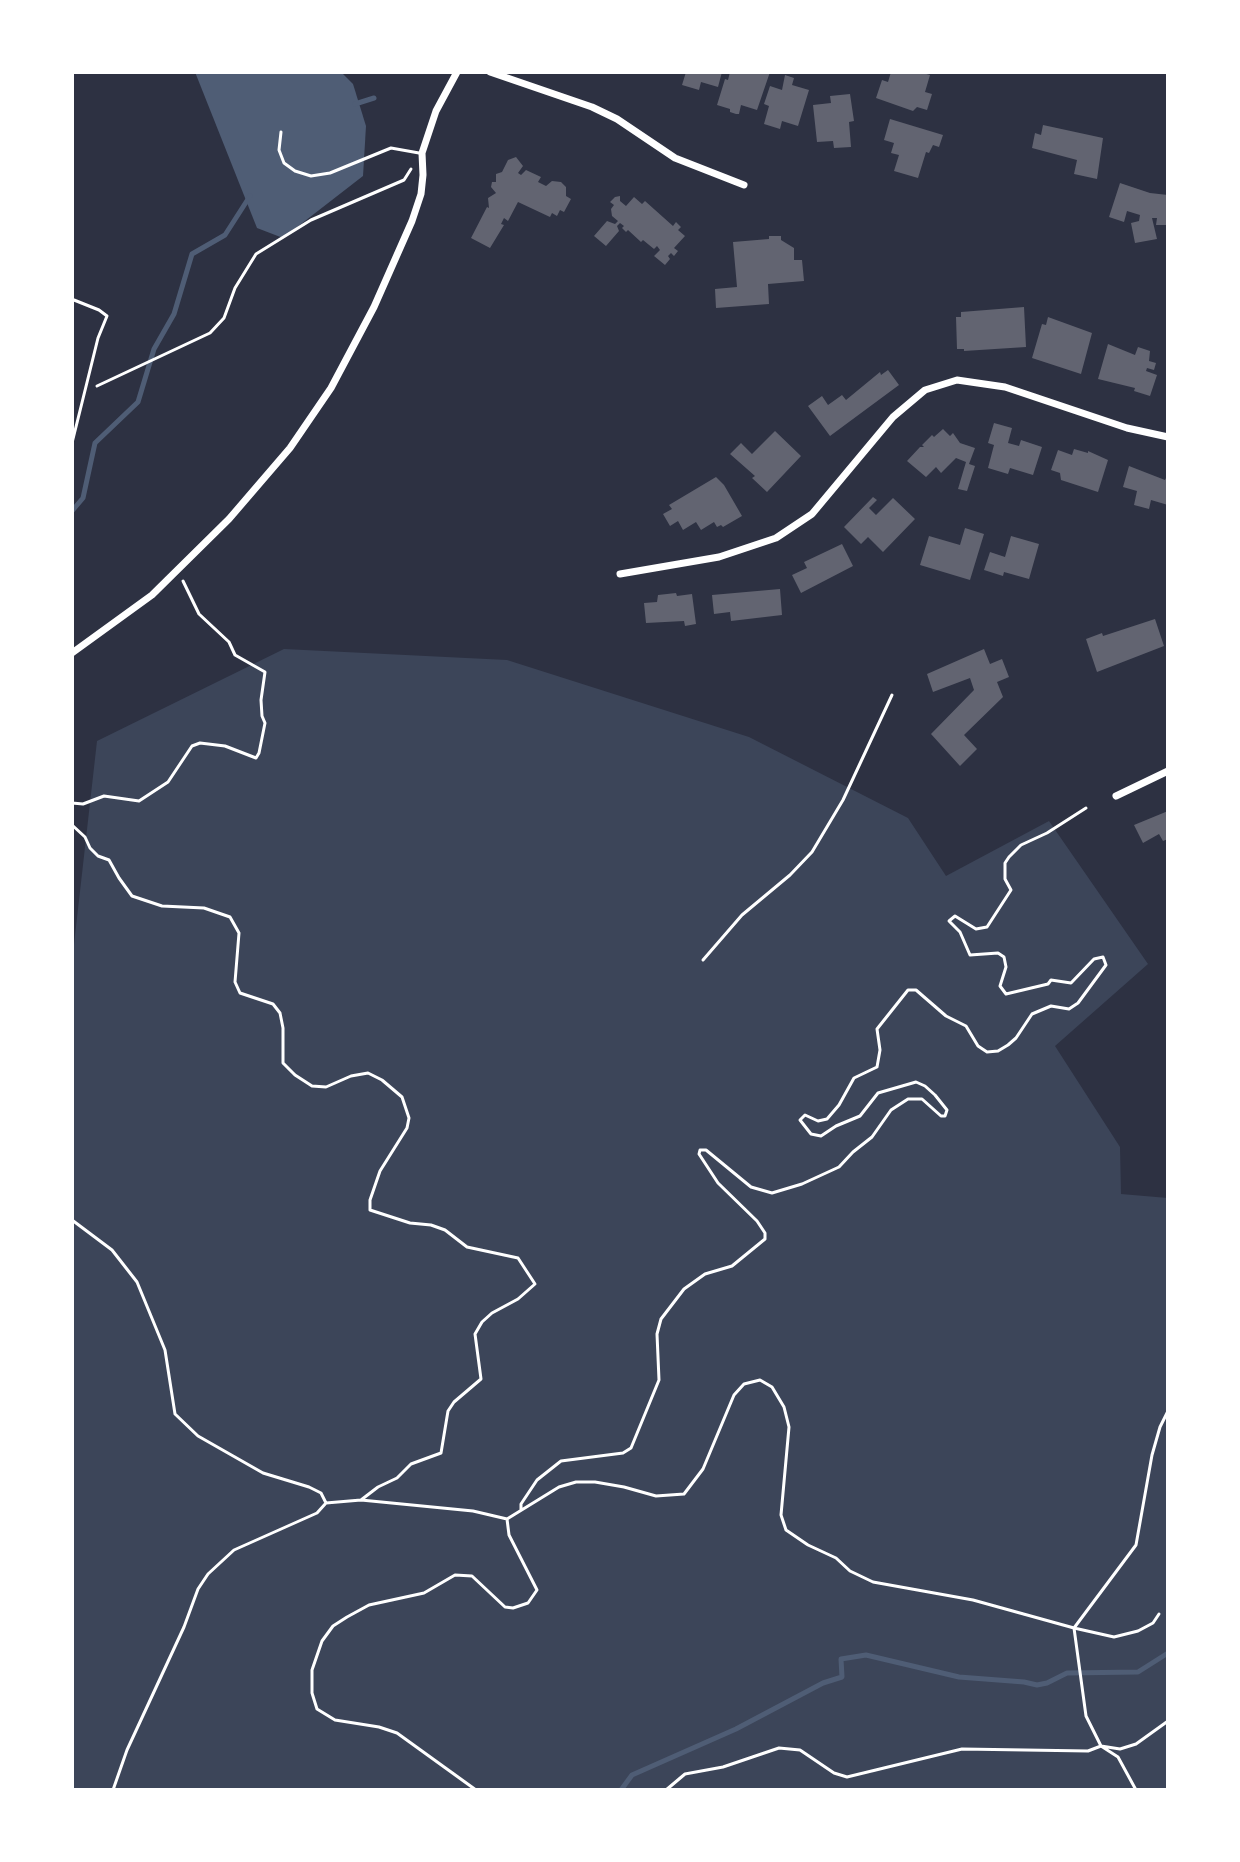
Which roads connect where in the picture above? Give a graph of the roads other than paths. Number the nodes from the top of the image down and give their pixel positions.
1 (457, 72) edge
2 (490, 72) edge
3 (281, 132) dead end
4 (422, 153) junction
5 (744, 185) dead end
6 (74, 300) dead end
7 (1168, 437) edge
8 (72, 443) edge
9 (620, 574) dead end
10 (72, 653) edge
11 (892, 695) dead end
12 (1168, 771) edge
13 (1116, 796) dead end
14 (703, 960) dead end

1 - 4 street
2 - 5 street
3 - 4 lane
4 - 10 street
6 - 8 lane
7 - 9 street
11 - 14 lane
12 - 13 street

